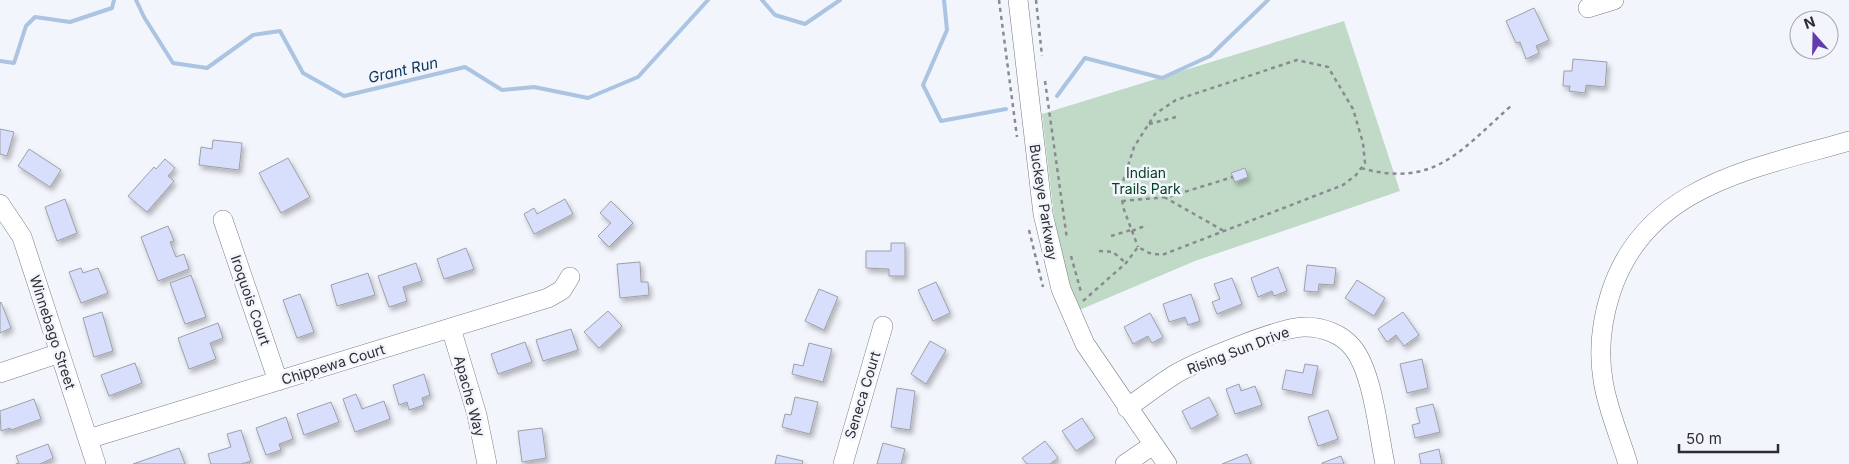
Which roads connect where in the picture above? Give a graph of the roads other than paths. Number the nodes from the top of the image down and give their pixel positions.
1 (1018, 0) edge
2 (1614, 0) edge
3 (1588, 8) dead end
4 (1849, 141) edge
5 (0, 204) edge
6 (223, 220) dead end
7 (570, 277) dead end
8 (883, 326) dead end
9 (451, 328) junction
10 (60, 353) junction
11 (0, 373) edge
12 (278, 381) junction
13 (1127, 408) junction
14 (88, 439) junction
15 (1153, 444) junction
16 (96, 464) edge
17 (487, 464) edge
18 (843, 464) edge
19 (1125, 464) edge
20 (1168, 464) edge
21 (1385, 464) edge
22 (1628, 464) edge

1 - 13 street, Buckeye Parkway
2 - 3 street
4 - 22 street
5 - 10 street, Winnebago Street
6 - 12 street, Iroquois Court
7 - 9 street, Chippewa Court
8 - 18 street, Seneca Court
9 - 12 street, Chippewa Court
9 - 17 street, Apache Way
10 - 11 street
10 - 14 street, Winnebago Street
12 - 14 street, Chippewa Court
13 - 15 street, Buckeye Parkway
13 - 21 street, Rising Sun Drive
14 - 16 street, Winnebago Street
15 - 19 street
15 - 20 street, Buckeye Parkway

